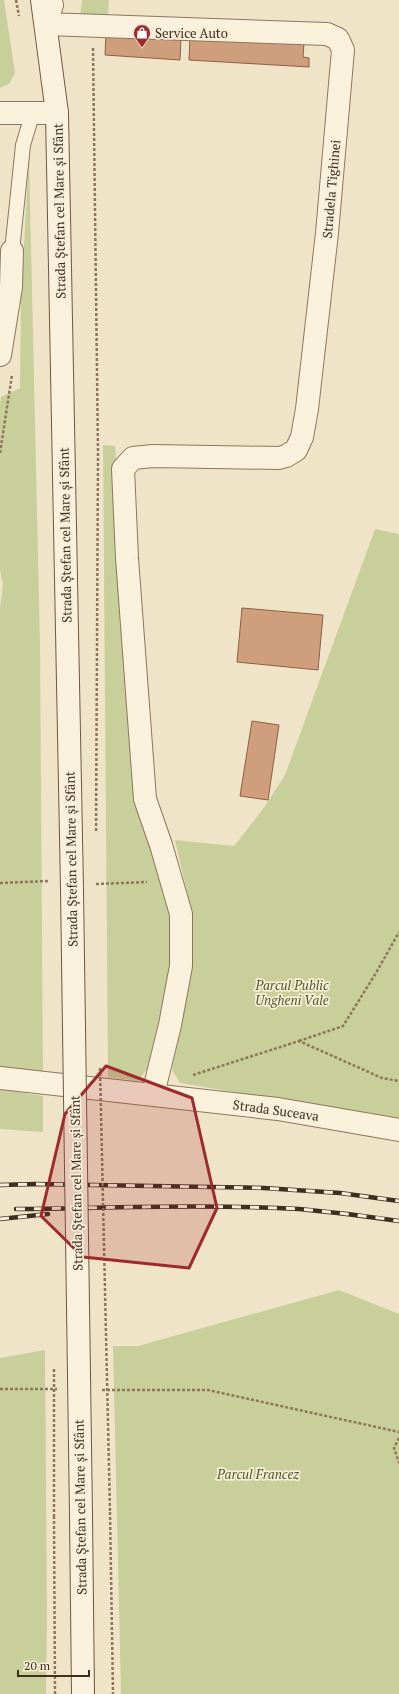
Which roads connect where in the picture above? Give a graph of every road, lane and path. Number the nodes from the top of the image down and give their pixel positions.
1 (42, 0) edge
2 (53, 0) edge
3 (46, 24) junction
4 (93, 26) junction
5 (0, 112) edge
6 (33, 112) junction
7 (57, 113) junction
8 (12, 251) joint
9 (0, 356) edge
10 (96, 836) dead end
11 (96, 876) dead end
12 (151, 882) dead end
13 (0, 883) edge
14 (96, 884) junction
15 (63, 885) junction
16 (96, 890) dead end
17 (399, 932) edge
18 (299, 1041) junction
19 (100, 1065) dead end
20 (159, 1070) junction
21 (0, 1078) edge
22 (399, 1081) edge
23 (153, 1094) junction
24 (399, 1130) edge
25 (0, 1389) edge
26 (62, 1390) dead end
27 (100, 1390) dead end
28 (399, 1432) edge
29 (399, 1438) edge
30 (399, 1463) edge
31 (54, 1516) dead end
32 (55, 1694) edge
33 (83, 1694) edge
34 (113, 1694) edge

1 - 3 street, Strada Ștefan cel Mare și Sfânt
2 - 3 street, Strada Ștefan cel Mare și Sfânt
3 - 4 street, Stradela Tighinei
3 - 7 street, Strada Ștefan cel Mare și Sfânt
4 - 10 path
4 - 20 street, Stradela Tighinei
5 - 6 street
6 - 7 street
6 - 8 lane
7 - 15 street, Strada Ștefan cel Mare și Sfânt
8 - 9 street
11 - 14 path
12 - 14 path
13 - 15 path
14 - 16 path
15 - 33 street, Strada Ștefan cel Mare și Sfânt, bridge
17 - 18 path
18 - 20 path
18 - 22 path
19 - 34 path, bridge
20 - 23 street
21 - 23 street, Strada Suceava
23 - 24 street, Strada Suceava
25 - 26 path
27 - 28 path
29 - 30 path
31 - 32 path

